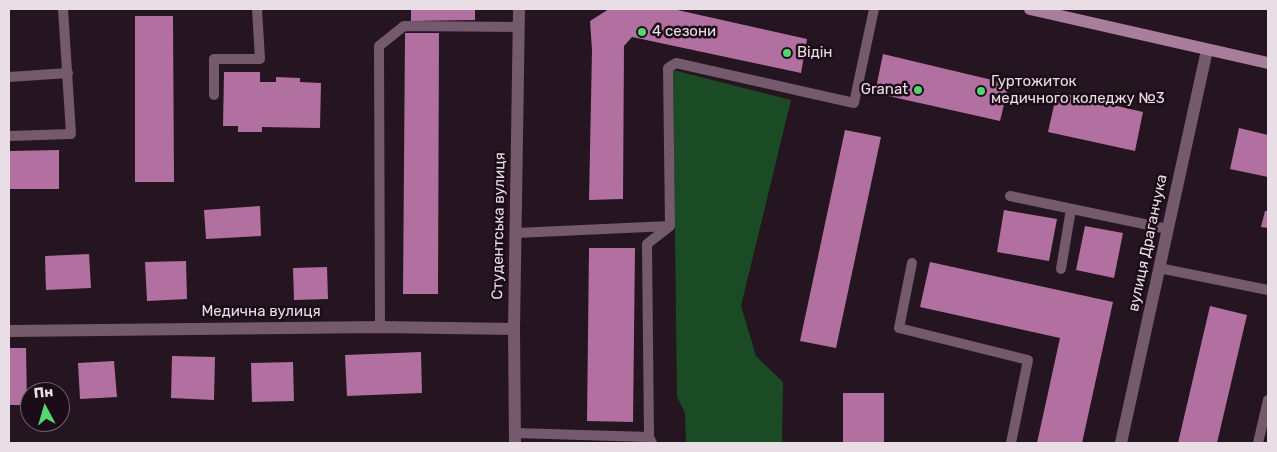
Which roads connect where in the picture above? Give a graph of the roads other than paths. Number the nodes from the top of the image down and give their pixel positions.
1 (63, 9) edge
2 (257, 9) edge
3 (519, 9) edge
4 (874, 9) edge
5 (1030, 9) edge
6 (519, 27) junction
7 (1207, 50) junction
8 (1268, 63) edge
9 (68, 73) junction
10 (9, 77) edge
11 (214, 95) dead end
12 (9, 136) edge
13 (1010, 196) dead end
14 (1071, 209) junction
15 (670, 226) junction
16 (1168, 229) junction
17 (516, 233) junction
18 (912, 263) dead end
19 (1159, 268) junction
20 (1061, 269) dead end
21 (1268, 290) edge
22 (380, 327) junction
23 (514, 329) junction
24 (9, 331) edge
25 (1268, 400) edge
26 (515, 438) edge
27 (650, 440) edge
28 (1011, 443) edge
29 (1121, 443) edge
30 (1258, 443) edge

1 - 9 lane
2 - 11 lane
3 - 6 street, Студентська вулиця
4 - 15 lane
5 - 7 main road
6 - 17 street, Студентська вулиця
6 - 22 lane
7 - 8 main road
7 - 16 street, вулиця Драганчука
9 - 10 lane
9 - 12 lane
13 - 14 lane
14 - 16 lane
14 - 20 lane
15 - 17 lane
15 - 27 lane
16 - 19 street, вулиця Драганчука
17 - 23 street, Студентська вулиця
18 - 28 lane
19 - 21 lane
19 - 29 street, вулиця Драганчука
22 - 23 street, Медична вулиця
22 - 24 street, Медична вулиця
23 - 26 street, Студентська вулиця
25 - 30 lane
26 - 27 lane

